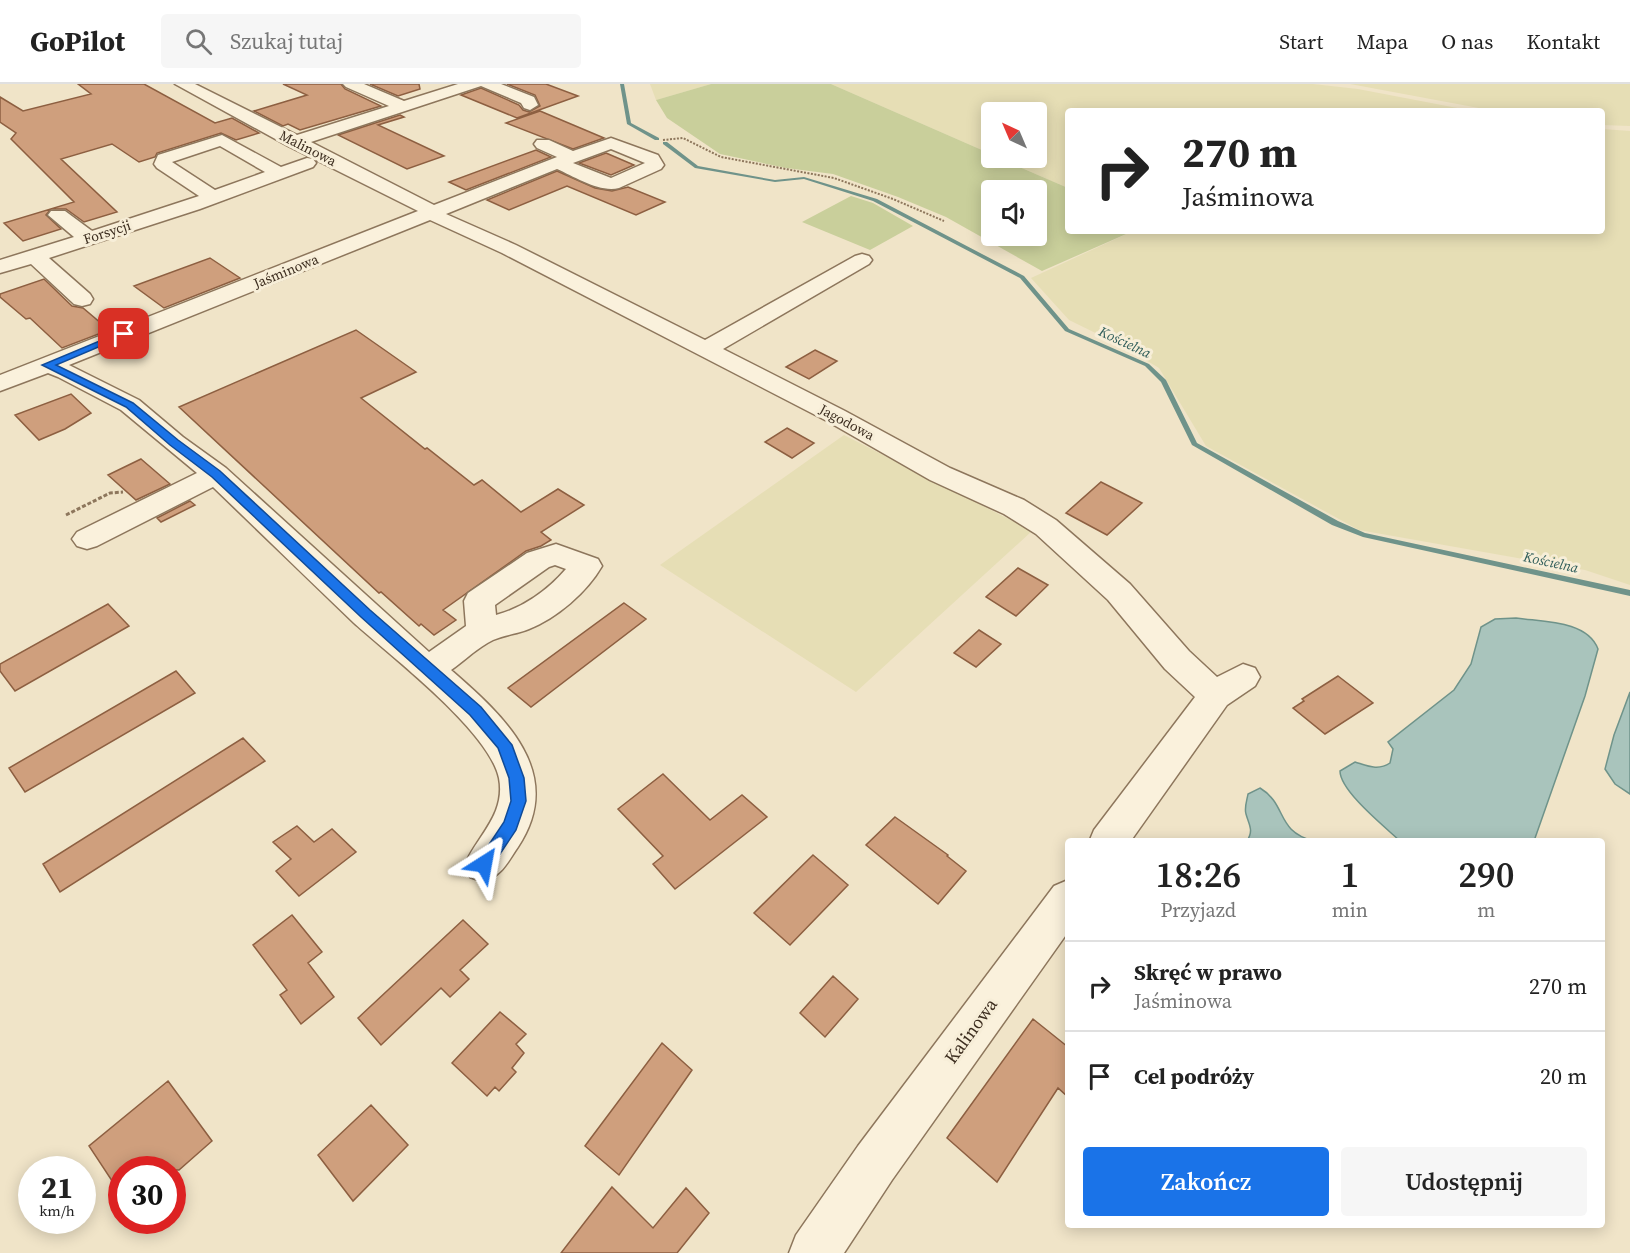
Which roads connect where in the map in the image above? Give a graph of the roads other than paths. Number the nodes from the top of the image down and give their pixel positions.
1 (183, 84) edge
2 (351, 84) edge
3 (474, 84) edge
4 (487, 84) edge
5 (530, 105) dead end
6 (404, 106) junction
7 (294, 142) junction
8 (543, 144) dead end
9 (565, 160) junction
10 (307, 163) dead end
11 (279, 173) junction
12 (213, 197) junction
13 (433, 213) junction
14 (58, 215) dead end
15 (88, 238) junction
16 (33, 256) junction
17 (862, 260) dead end
18 (0, 267) edge
19 (82, 299) dead end
20 (704, 351) junction
21 (47, 365) junction
22 (0, 384) edge
23 (216, 474) junction
24 (87, 539) dead end
25 (482, 631) dead end
26 (429, 669) junction
27 (1111, 838) edge
28 (484, 864) dead end
29 (1065, 903) edge
30 (814, 1253) edge

1 - 7 street, Malinowa
2 - 6 street
3 - 6 street
4 - 5 street
6 - 7 street
7 - 13 street, Malinowa
8 - 9 street
9 - 9 street, Jaśminowa
9 - 13 street, Jaśminowa
10 - 11 street, Forsycji
11 - 12 street, Forsycji
11 - 12 street
12 - 15 street, Forsycji
13 - 20 street, Jagodowa
13 - 21 street, Jaśminowa
14 - 15 street
15 - 16 street, Forsycji
16 - 18 street, Forsycji
16 - 19 street
17 - 20 street
20 - 27 street, Jagodowa
21 - 22 street, Jaśminowa
21 - 23 street
23 - 24 street
23 - 26 street
25 - 26 street
26 - 28 street
29 - 30 street, Kalinowa

